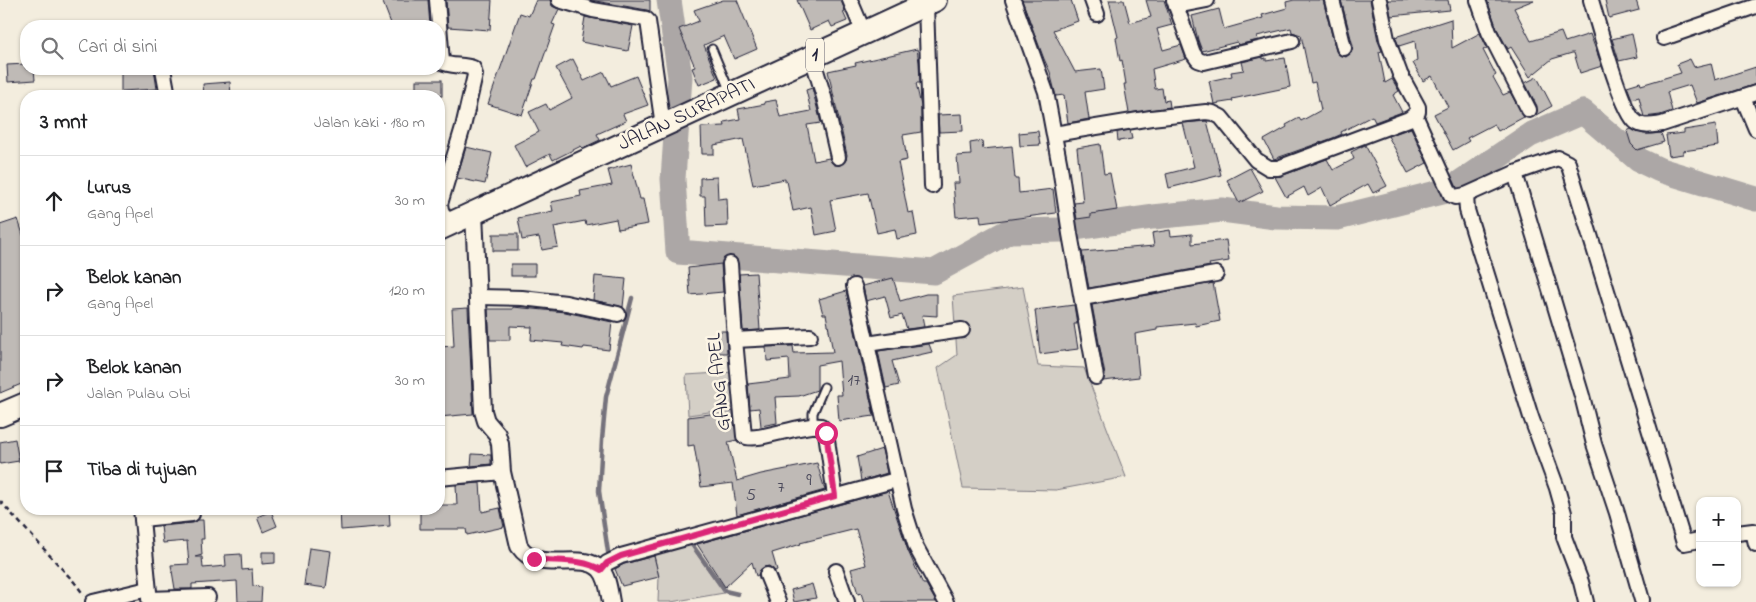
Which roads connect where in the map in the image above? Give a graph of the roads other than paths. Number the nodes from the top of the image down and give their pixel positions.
1 (438, 0) edge
2 (559, 0) edge
3 (850, 0) edge
4 (1013, 0) edge
5 (1092, 0) edge
6 (1207, 0) edge
7 (1332, 0) edge
8 (1379, 0) edge
9 (1478, 0) edge
10 (1591, 0) edge
11 (930, 2) edge
12 (1175, 3) edge
13 (1746, 5) edge
14 (1097, 14) dead end
15 (439, 20) edge
16 (864, 33) junction
17 (1664, 38) dead end
18 (1292, 41) dead end
19 (1344, 48) dead end
20 (712, 49) dead end
21 (812, 57) junction
22 (445, 64) edge
23 (164, 75) edge
24 (167, 90) edge
25 (731, 94) junction
26 (1750, 96) edge
27 (1529, 110) dead end
28 (1415, 115) junction
29 (666, 124) junction
30 (1756, 129) edge
31 (1054, 134) junction
32 (838, 157) dead end
33 (1515, 173) junction
34 (932, 186) dead end
35 (445, 187) edge
36 (1466, 195) junction
37 (474, 213) junction
38 (445, 227) edge
39 (730, 264) dead end
40 (1216, 274) dead end
41 (854, 286) dead end
42 (478, 297) junction
43 (1082, 298) junction
44 (618, 314) dead end
45 (962, 330) dead end
46 (810, 336) dead end
47 (735, 340) junction
48 (867, 344) junction
49 (1096, 377) dead end
50 (824, 387) dead end
51 (20, 407) edge
52 (0, 415) edge
53 (813, 425) junction
54 (502, 472) junction
55 (445, 477) edge
56 (896, 480) junction
57 (835, 496) junction
58 (142, 515) edge
59 (1741, 532) edge
60 (1696, 541) edge
61 (1756, 544) edge
62 (608, 564) junction
63 (836, 572) dead end
64 (767, 575) dead end
65 (149, 596) edge
66 (208, 596) dead end
67 (89, 599) edge
68 (1642, 600) dead end
69 (611, 602) edge
70 (778, 602) edge
71 (847, 602) edge
72 (946, 602) edge
73 (1586, 602) edge

1 - 15 street
2 - 29 street
3 - 16 street
4 - 31 street
5 - 14 street
6 - 12 street
7 - 19 street
8 - 28 street
9 - 27 street
10 - 26 street
11 - 16 highway, JALAN SURAPATI / 1
11 - 34 street
12 - 18 street
13 - 17 street
16 - 21 highway, JALAN SURAPATI / 1
20 - 25 lane
21 - 25 highway, JALAN SURAPATI / 1
21 - 32 street
22 - 35 street
23 - 24 street
25 - 29 highway, JALAN SURAPATI / 1
26 - 30 street
28 - 31 street
28 - 36 street
29 - 37 highway, JALAN SURAPATI / 1
31 - 43 street
33 - 36 street
33 - 60 street
33 - 68 street
36 - 73 street
37 - 38 highway, JALAN SURAPATI / 1
37 - 42 street
39 - 47 street, GANG APEL
40 - 43 street
41 - 48 street
42 - 44 street
42 - 54 street
43 - 49 street
45 - 48 street
46 - 47 street
47 - 53 street, GANG APEL
48 - 56 street
50 - 53 lane
51 - 52 highway
53 - 57 street
54 - 55 street
54 - 62 street
56 - 57 street
56 - 72 street
57 - 62 street
58 - 65 street
59 - 61 street
62 - 69 street
63 - 71 street
64 - 70 street
65 - 66 street
65 - 67 street

